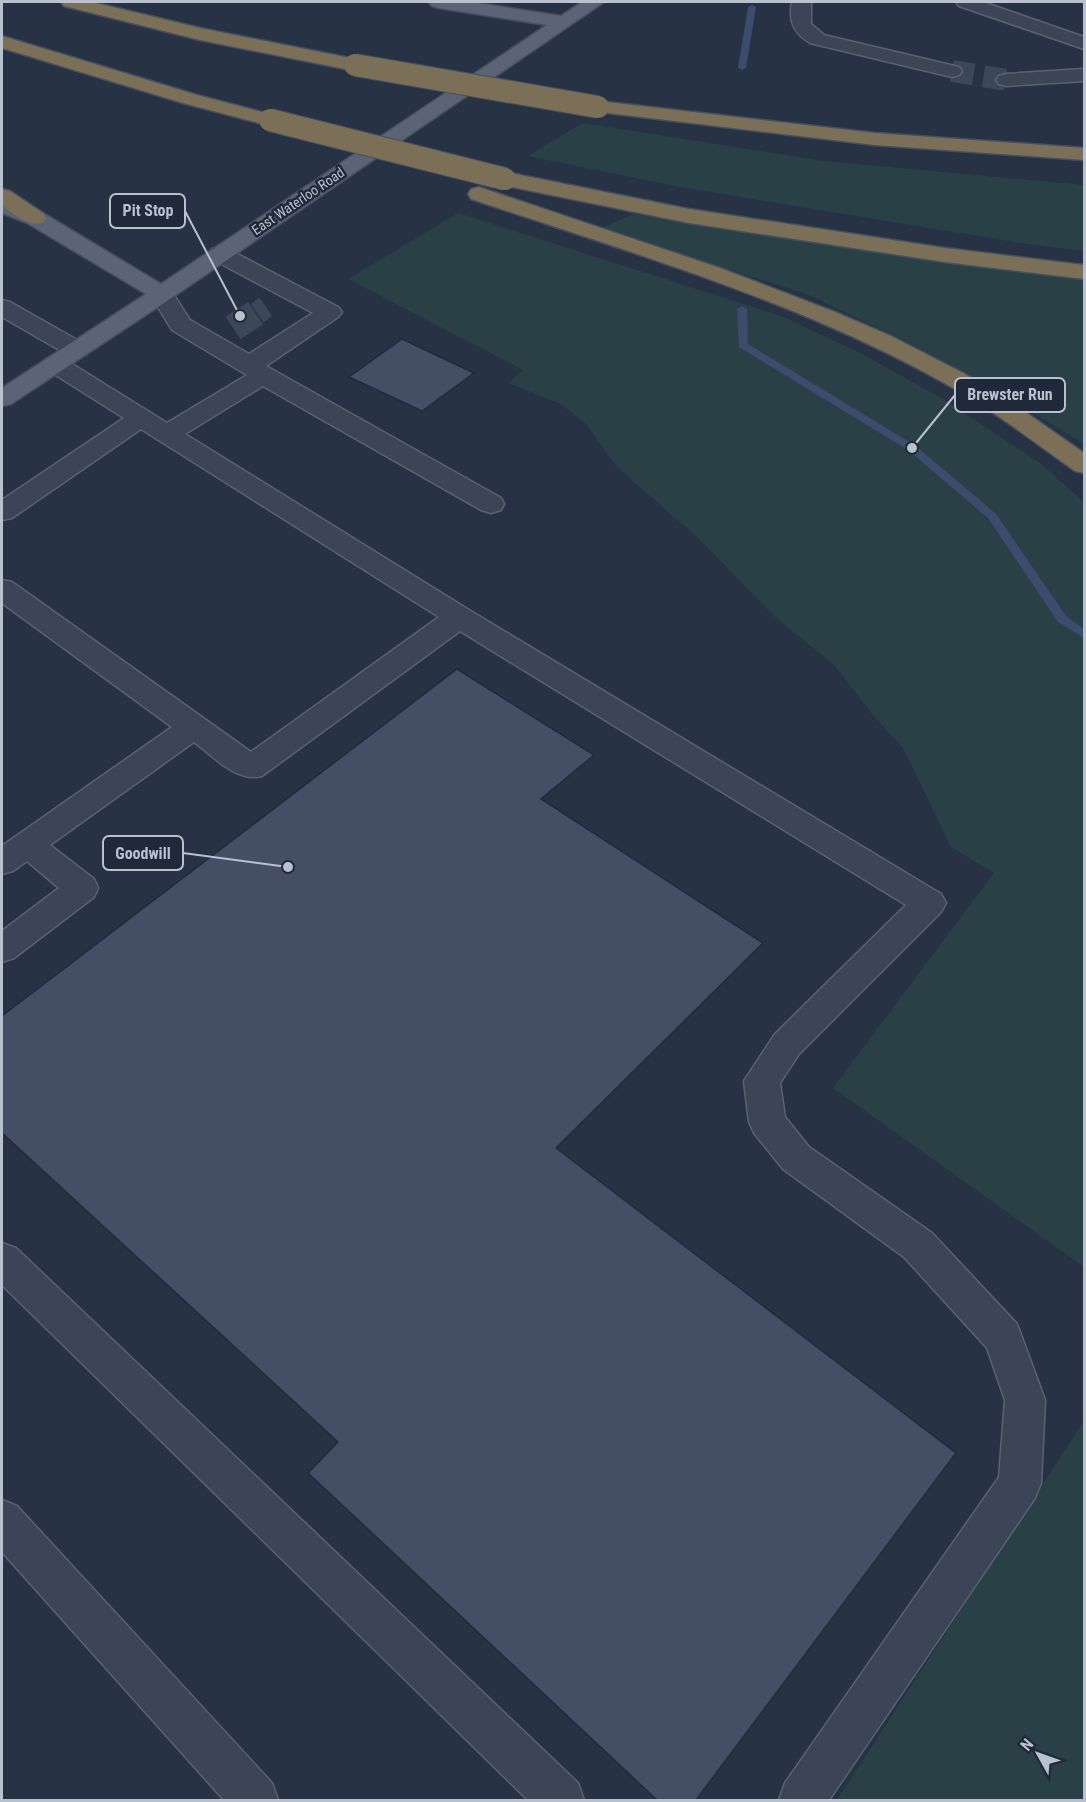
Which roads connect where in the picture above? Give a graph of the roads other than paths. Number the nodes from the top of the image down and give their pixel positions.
1 (71, 2) edge
2 (439, 2) edge
3 (594, 2) edge
4 (801, 2) edge
5 (966, 2) edge
6 (563, 22) junction
7 (2, 42) edge
8 (1084, 43) edge
9 (952, 71) tunnel mouth
10 (1084, 75) edge
11 (1006, 80) tunnel mouth
12 (262, 124) junction
13 (1084, 154) edge
14 (2, 196) edge
15 (2, 205) edge
16 (35, 218) junction
17 (220, 254) junction
18 (1084, 272) edge
19 (290, 291) junction
20 (162, 294) junction
21 (2, 307) edge
22 (266, 307) tunnel mouth
23 (233, 328) tunnel mouth
24 (211, 342) junction
25 (77, 350) junction
26 (55, 364) junction
27 (257, 371) junction
28 (2, 399) edge
29 (141, 418) junction
30 (165, 435) junction
31 (1084, 465) edge
32 (490, 504) dead end
33 (2, 512) edge
34 (2, 589) edge
35 (459, 617) junction
36 (194, 727) junction
37 (14, 853) edge
38 (9, 932) edge
39 (2, 1260) edge
40 (2, 1521) edge
41 (255, 1800) edge
42 (561, 1800) edge
43 (802, 1800) edge

1 - 13 highway, bridge
2 - 6 main road
3 - 6 main road, East Waterloo Road
4 - 9 lane
5 - 8 lane
6 - 17 main road, East Waterloo Road
7 - 12 highway
10 - 11 lane
12 - 18 highway, bridge
12 - 31 highway
14 - 16 highway
15 - 16 main road
16 - 20 main road
17 - 19 lane
17 - 20 main road, East Waterloo Road
19 - 22 lane
19 - 27 lane
20 - 24 lane
20 - 25 main road, East Waterloo Road
21 - 25 lane
23 - 24 lane
24 - 27 lane
25 - 26 main road, East Waterloo Road
26 - 28 main road, East Waterloo Road
26 - 29 lane
27 - 30 lane
27 - 32 lane
29 - 30 lane
29 - 33 lane
30 - 35 lane
34 - 36 lane
35 - 36 lane
35 - 43 lane
36 - 37 lane
37 - 38 lane
39 - 42 lane
40 - 41 lane

